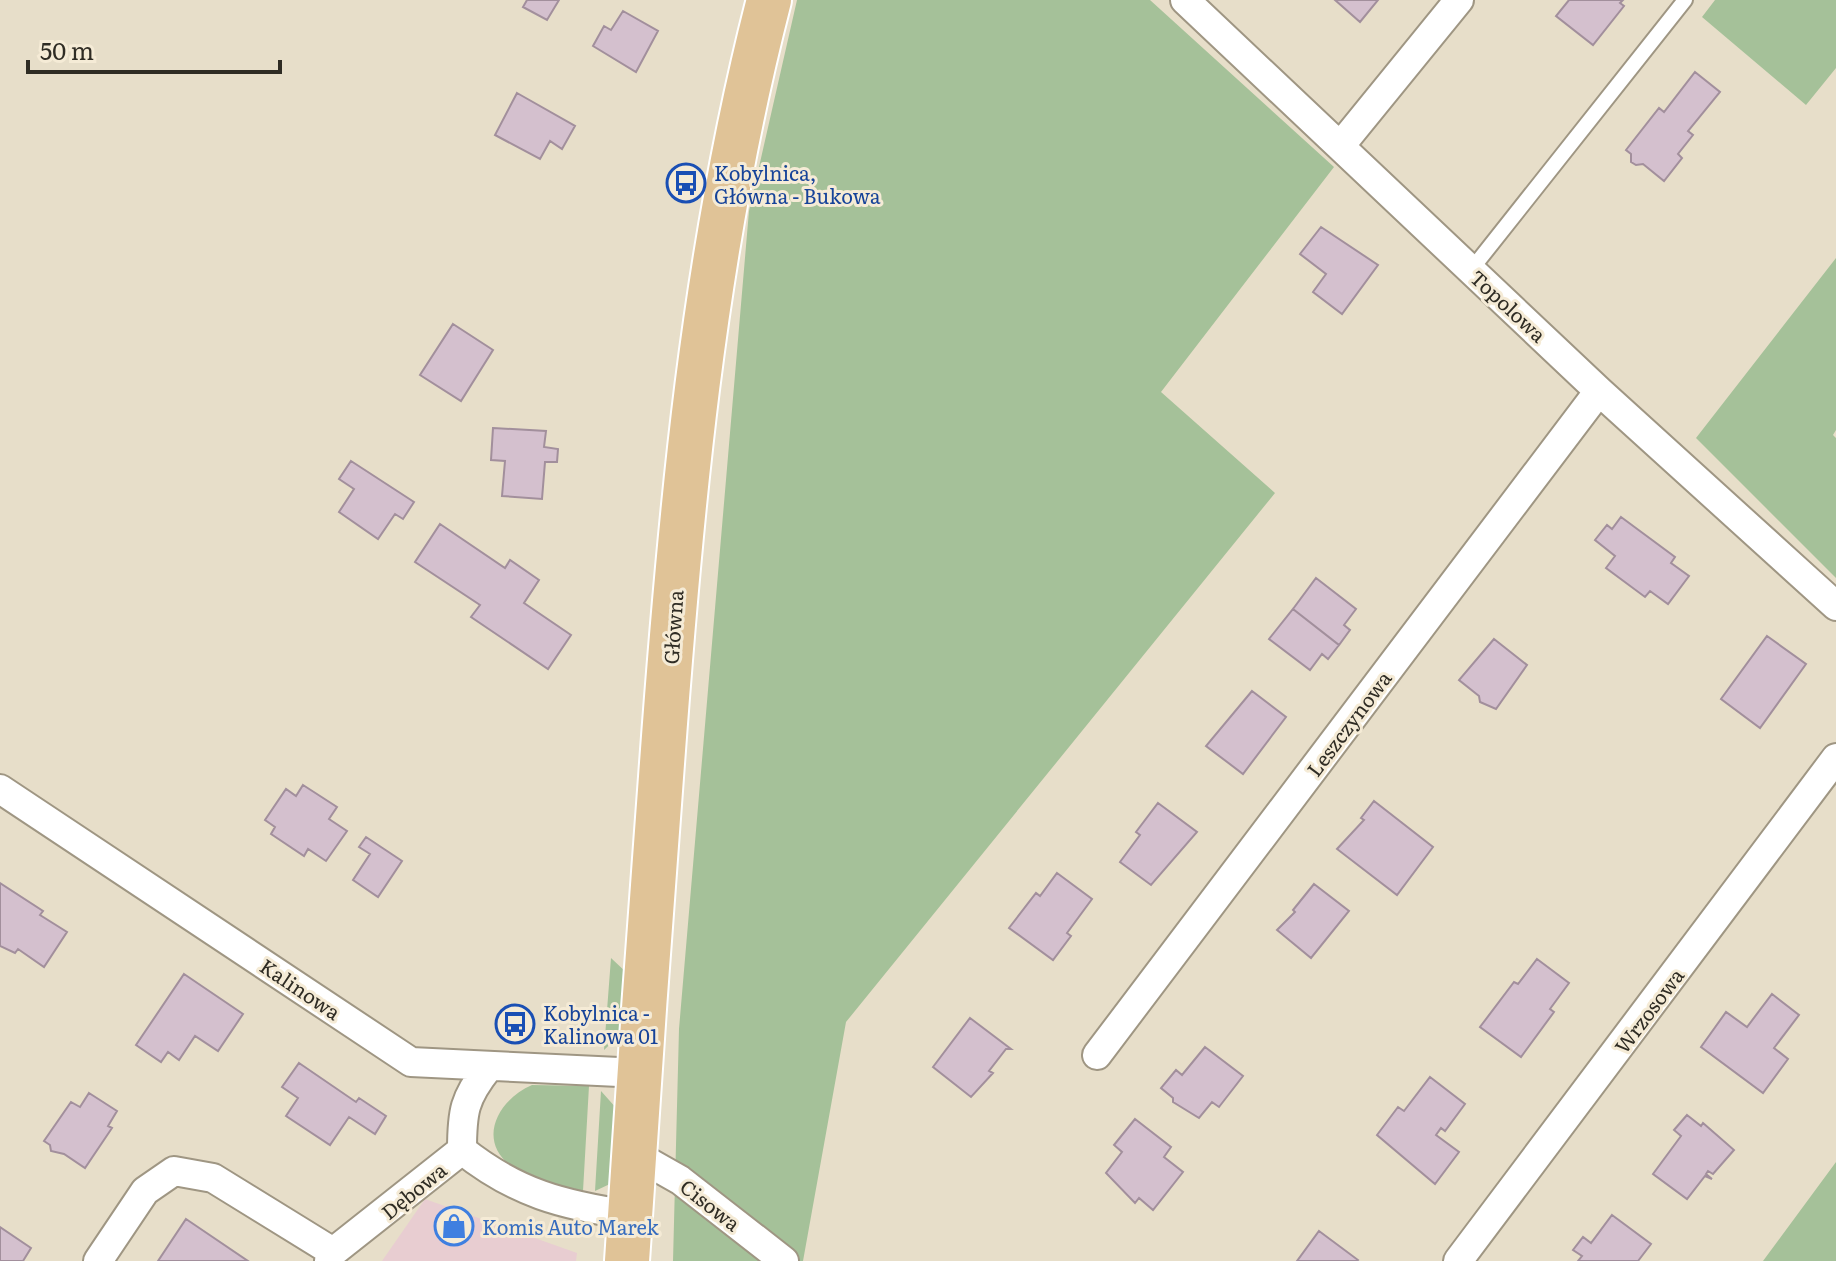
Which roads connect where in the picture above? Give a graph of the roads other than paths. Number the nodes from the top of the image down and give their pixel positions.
1 (769, 0) edge
2 (1185, 0) edge
3 (1459, 0) edge
4 (1685, 0) edge
5 (1341, 145) junction
6 (1471, 270) junction
7 (1599, 391) junction
8 (1836, 606) edge
9 (1836, 758) edge
10 (0, 789) edge
11 (1097, 1055) dead end
12 (488, 1068) junction
13 (640, 1073) junction
14 (462, 1150) junction
15 (634, 1154) junction
16 (630, 1215) junction
17 (331, 1257) edge
18 (98, 1261) edge
19 (627, 1261) edge
20 (784, 1261) edge
21 (1458, 1261) edge

1 - 13 main road, Główna
2 - 5 street, Topolowa
3 - 5 street
4 - 6 lane
5 - 6 street, Topolowa
6 - 7 street, Topolowa
7 - 8 street, Topolowa
7 - 11 street, Leszczynowa
9 - 21 street, Wrzosowa
10 - 12 street, Kalinowa
12 - 13 street, Kalinowa
12 - 14 street
13 - 15 main road, Główna
14 - 16 street, Dębowa
14 - 17 street, Dębowa
15 - 16 main road, Główna
15 - 20 street, Cisowa
16 - 19 main road, Główna
17 - 18 street, Dębowa

